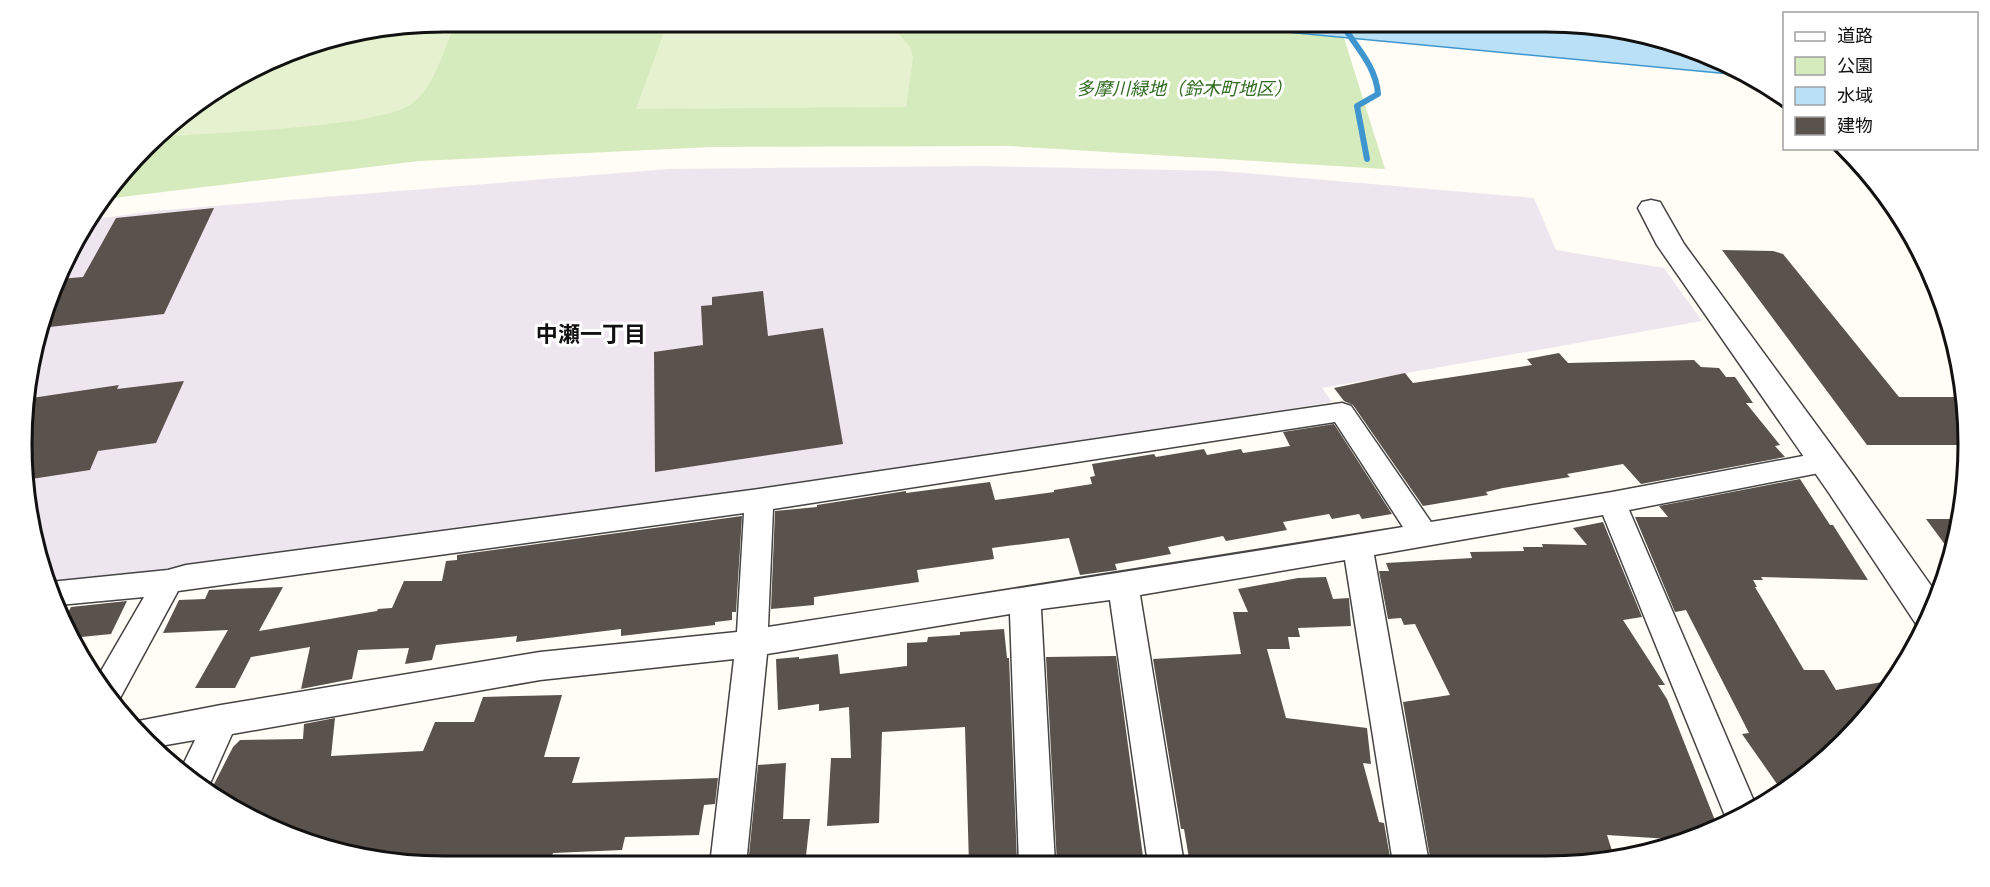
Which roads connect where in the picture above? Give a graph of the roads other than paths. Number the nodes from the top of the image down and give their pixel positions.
1 (1651, 208) dead end
2 (1824, 462) junction
3 (759, 500) junction
4 (1612, 503) junction
5 (1425, 535) junction
6 (1357, 545) junction
7 (168, 582) junction
8 (1123, 586) junction
9 (60, 592) edge
10 (1025, 599) junction
11 (1925, 607) edge
12 (752, 642) junction
13 (110, 685) edge
14 (221, 720) junction
15 (150, 733) edge
16 (197, 773) edge
17 (1739, 807) edge
18 (729, 856) edge
19 (1037, 856) edge
20 (1165, 856) edge
21 (1410, 856) edge

1 - 2 street
2 - 4 street
2 - 11 street
3 - 5 street
3 - 7 street
3 - 12 street
4 - 5 street
4 - 17 street
5 - 6 street
6 - 8 street
6 - 21 street
7 - 9 street
7 - 13 street
8 - 10 street
8 - 20 street
10 - 12 street
10 - 19 street
12 - 14 street
12 - 18 street
14 - 15 street
14 - 16 street

